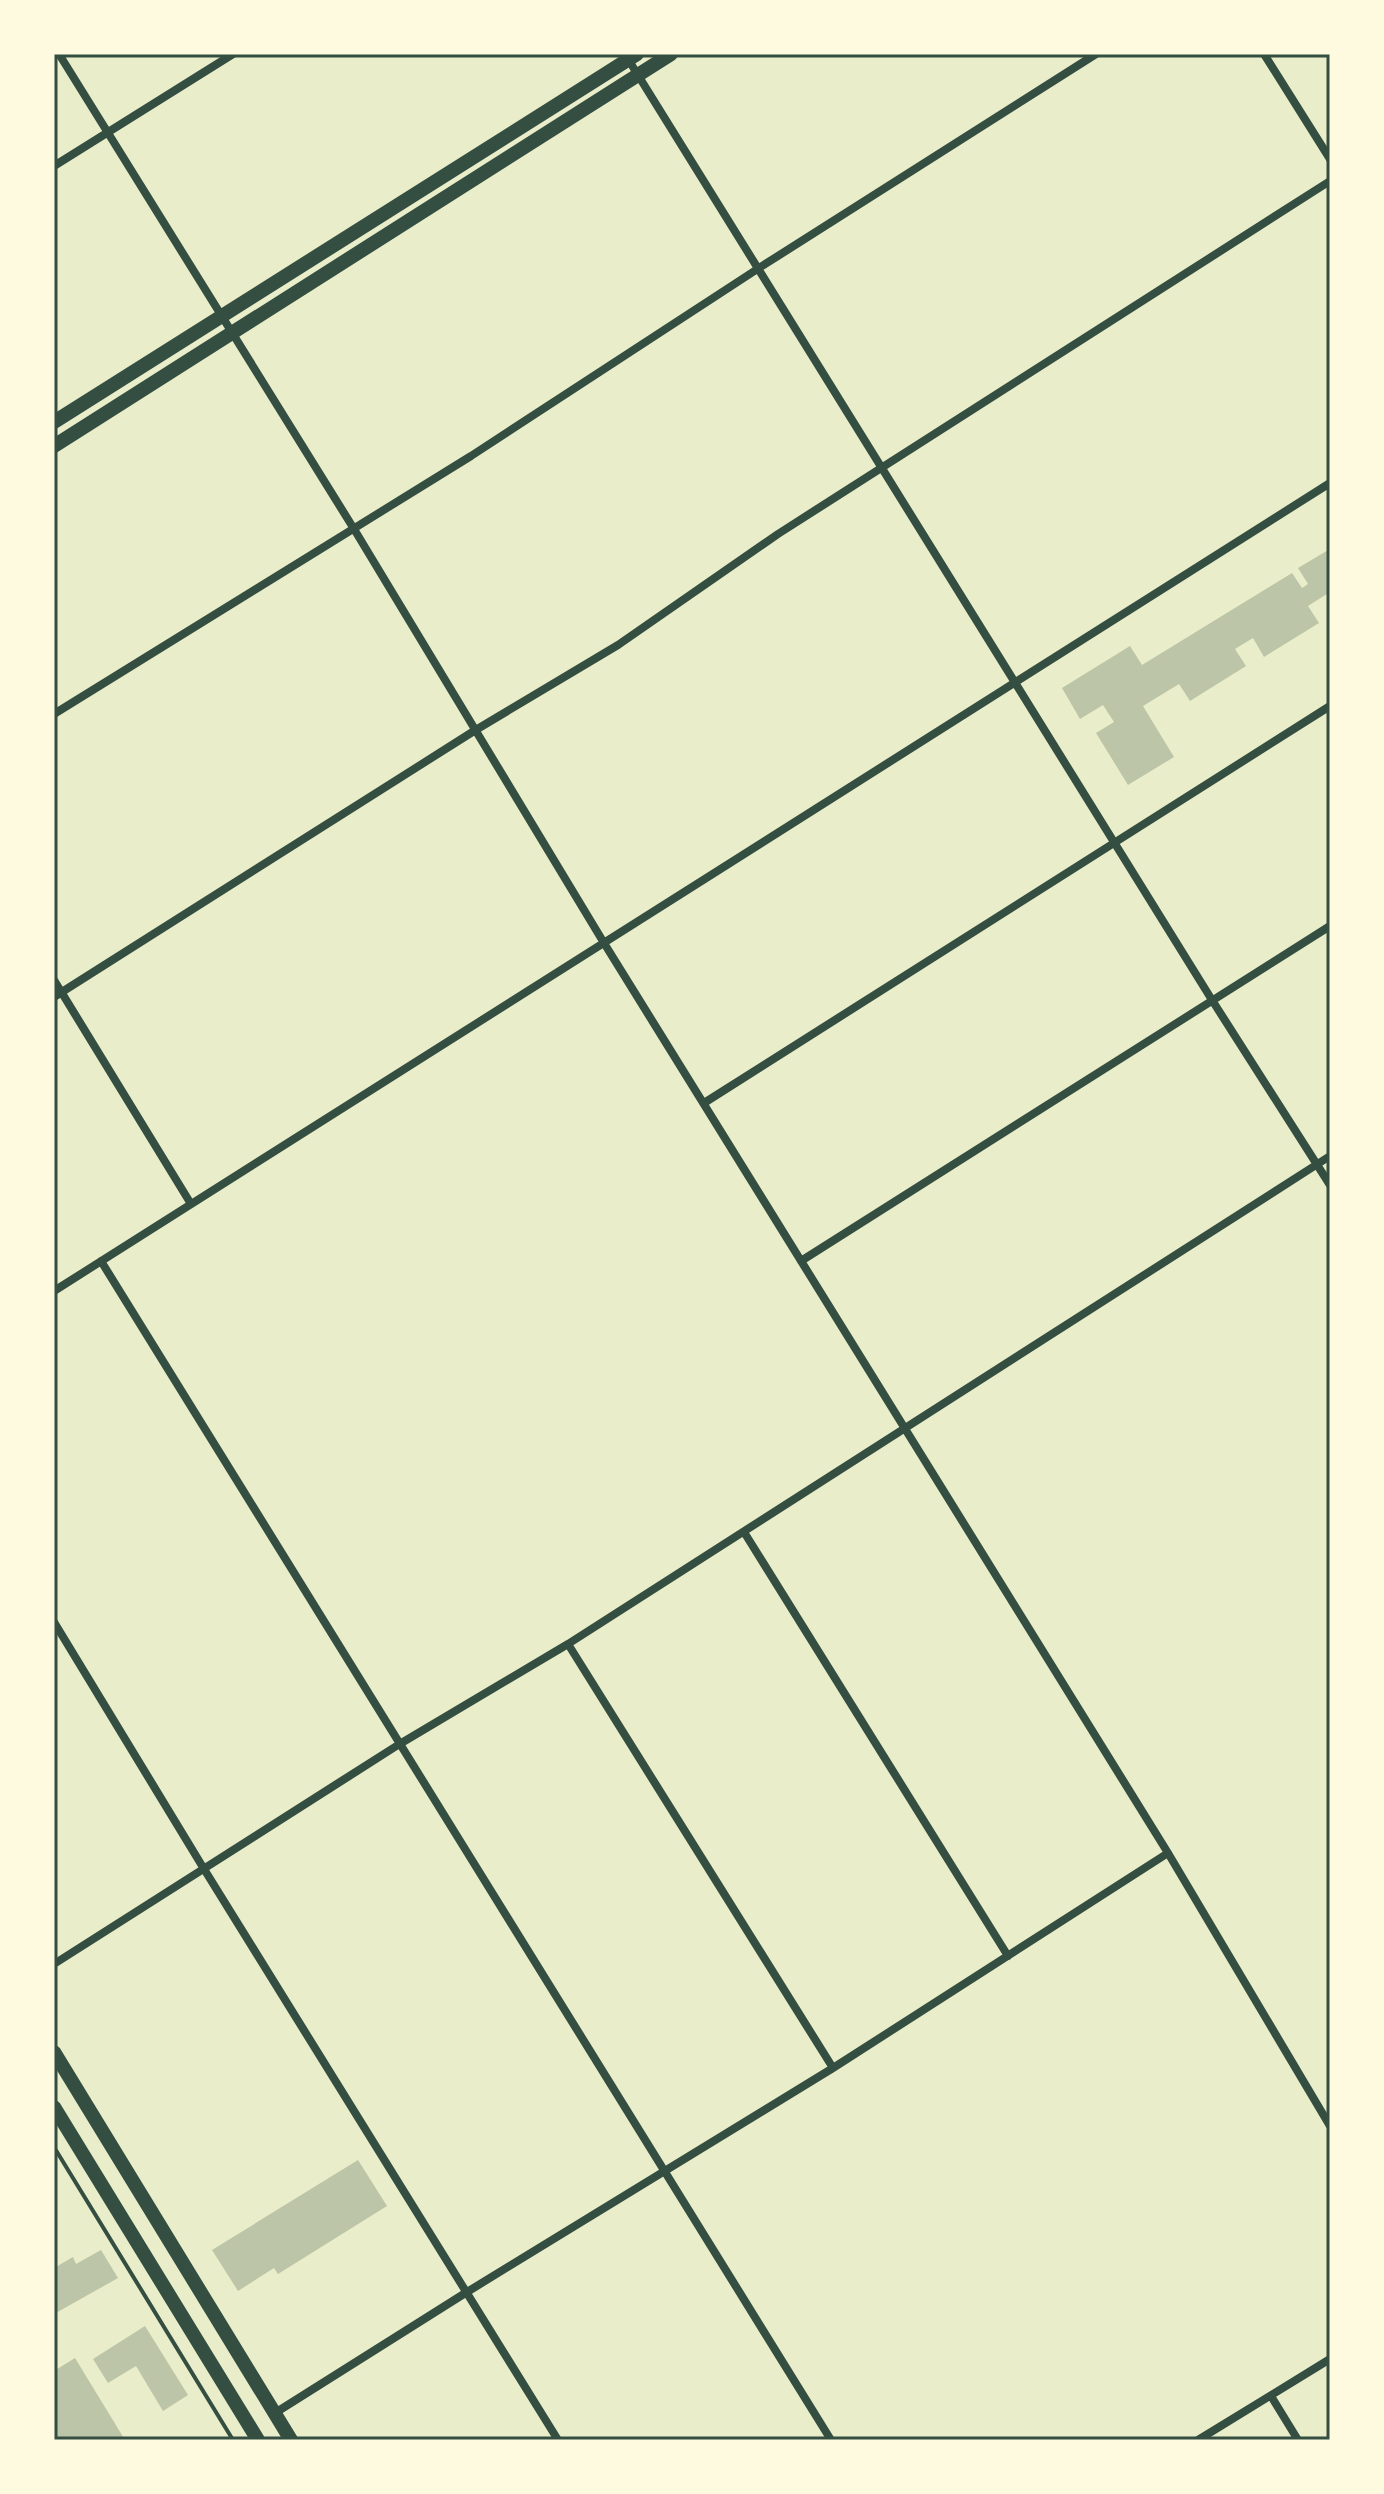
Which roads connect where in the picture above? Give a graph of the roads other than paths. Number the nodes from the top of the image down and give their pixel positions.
1 (59, 54) edge
2 (233, 54) edge
3 (671, 54) edge
4 (1096, 54) edge
5 (1264, 54) edge
6 (630, 56) edge
7 (638, 75) junction
8 (107, 133) junction
9 (1330, 159) edge
10 (54, 166) edge
11 (1330, 181) edge
12 (759, 268) junction
13 (221, 316) junction
14 (232, 333) junction
15 (54, 422) edge
16 (54, 446) edge
17 (882, 466) junction
18 (1330, 483) edge
19 (354, 529) junction
20 (1016, 682) junction
21 (1330, 706) edge
22 (54, 714) edge
23 (474, 731) junction
24 (1114, 843) junction
25 (1330, 926) edge
26 (604, 943) junction
27 (54, 980) edge
28 (58, 995) edge
29 (1212, 1000) junction
30 (704, 1103) junction
31 (1330, 1156) edge
32 (1317, 1165) junction
33 (1330, 1185) edge
34 (191, 1204) junction
35 (101, 1261) junction
36 (801, 1261) junction
37 (54, 1291) edge
38 (906, 1429) junction
39 (744, 1532) junction
40 (54, 1622) edge
41 (568, 1644) junction
42 (398, 1745) junction
43 (1168, 1853) junction
44 (204, 1869) junction
45 (1008, 1956) junction
46 (54, 1964) edge
47 (54, 2052) edge
48 (833, 2068) junction
49 (54, 2107) edge
50 (1330, 2126) edge
51 (665, 2170) junction
52 (467, 2292) junction
53 (1330, 2359) edge
54 (1271, 2396) junction
55 (275, 2413) junction
56 (258, 2440) edge
57 (291, 2440) edge
58 (558, 2440) edge
59 (831, 2440) edge
60 (1198, 2440) edge
61 (1298, 2440) edge

1 - 8 street
2 - 8 street
3 - 7 main road
4 - 12 street
5 - 9 street
6 - 7 street
6 - 13 main road
7 - 12 street
7 - 14 main road
8 - 10 street
8 - 13 street
11 - 17 street
12 - 17 street
12 - 19 street
13 - 14 street
13 - 15 main road
14 - 16 main road
14 - 19 street
17 - 20 street
17 - 23 street
18 - 20 street
19 - 22 street
19 - 23 street
20 - 24 street
20 - 26 street
21 - 24 street
23 - 26 street
23 - 28 street
24 - 29 street
24 - 30 street
25 - 29 street
26 - 30 street
26 - 34 street
27 - 28 street
28 - 34 street
29 - 32 street
29 - 36 street
30 - 36 street
31 - 32 street
32 - 33 street
32 - 38 street
34 - 35 street
35 - 37 street
35 - 42 street
36 - 38 street
38 - 39 street
38 - 43 street
39 - 41 street
39 - 45 street
40 - 44 street
41 - 42 street
41 - 48 street
42 - 44 street
42 - 51 street
43 - 45 street
43 - 50 street
44 - 46 street
44 - 52 street
45 - 48 street
47 - 55 main road
48 - 51 street
49 - 56 main road
51 - 52 street
51 - 59 street
52 - 55 street
52 - 58 street
53 - 54 street
54 - 60 street
54 - 61 street
55 - 57 main road

